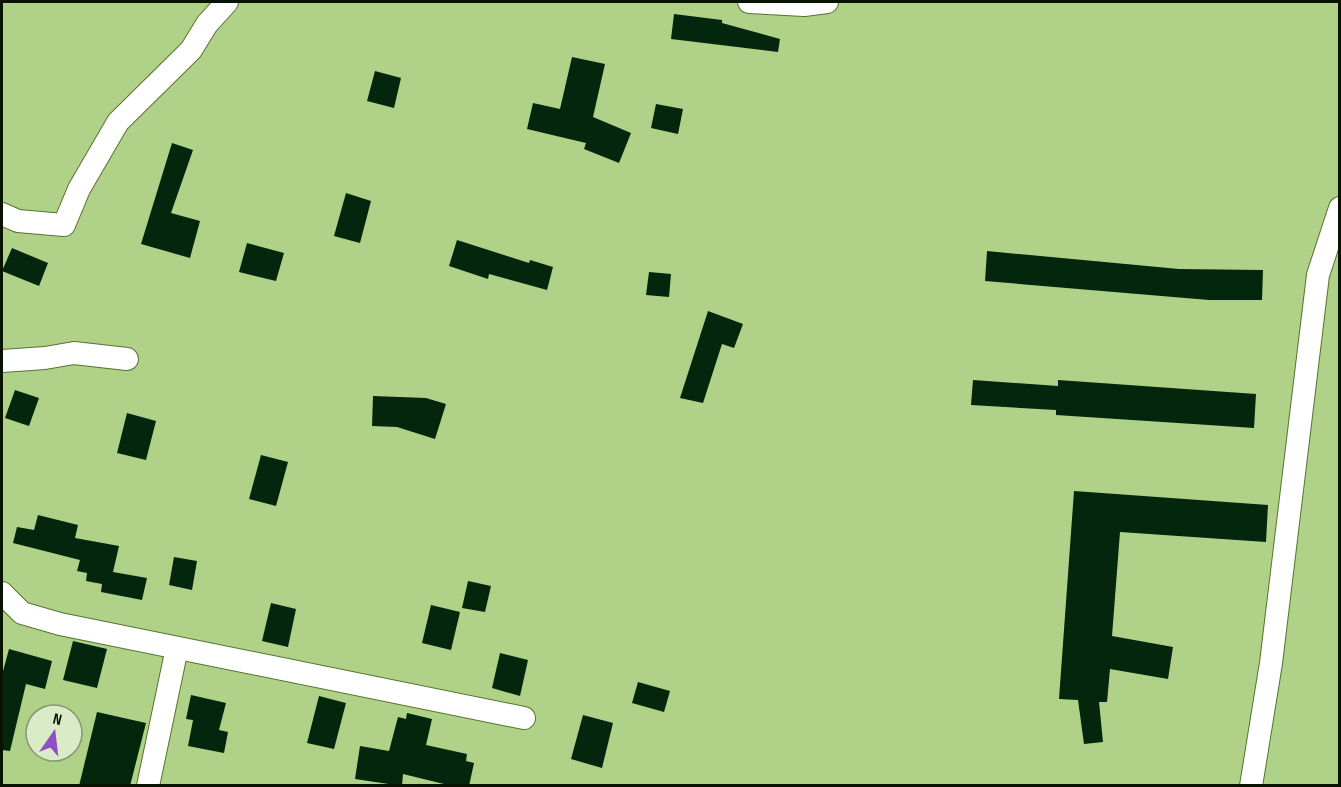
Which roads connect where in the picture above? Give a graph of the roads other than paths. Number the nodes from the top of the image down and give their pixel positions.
1 (227, 2) edge
2 (749, 2) edge
3 (827, 2) edge
4 (1340, 208) edge
5 (2, 214) edge
6 (127, 359) dead end
7 (2, 361) edge
8 (2, 593) edge
9 (177, 648) junction
10 (524, 718) dead end
11 (148, 786) edge
12 (1251, 786) edge

1 - 5 street
2 - 3 street
4 - 12 street
6 - 7 street
8 - 9 street
9 - 10 street
9 - 11 street

